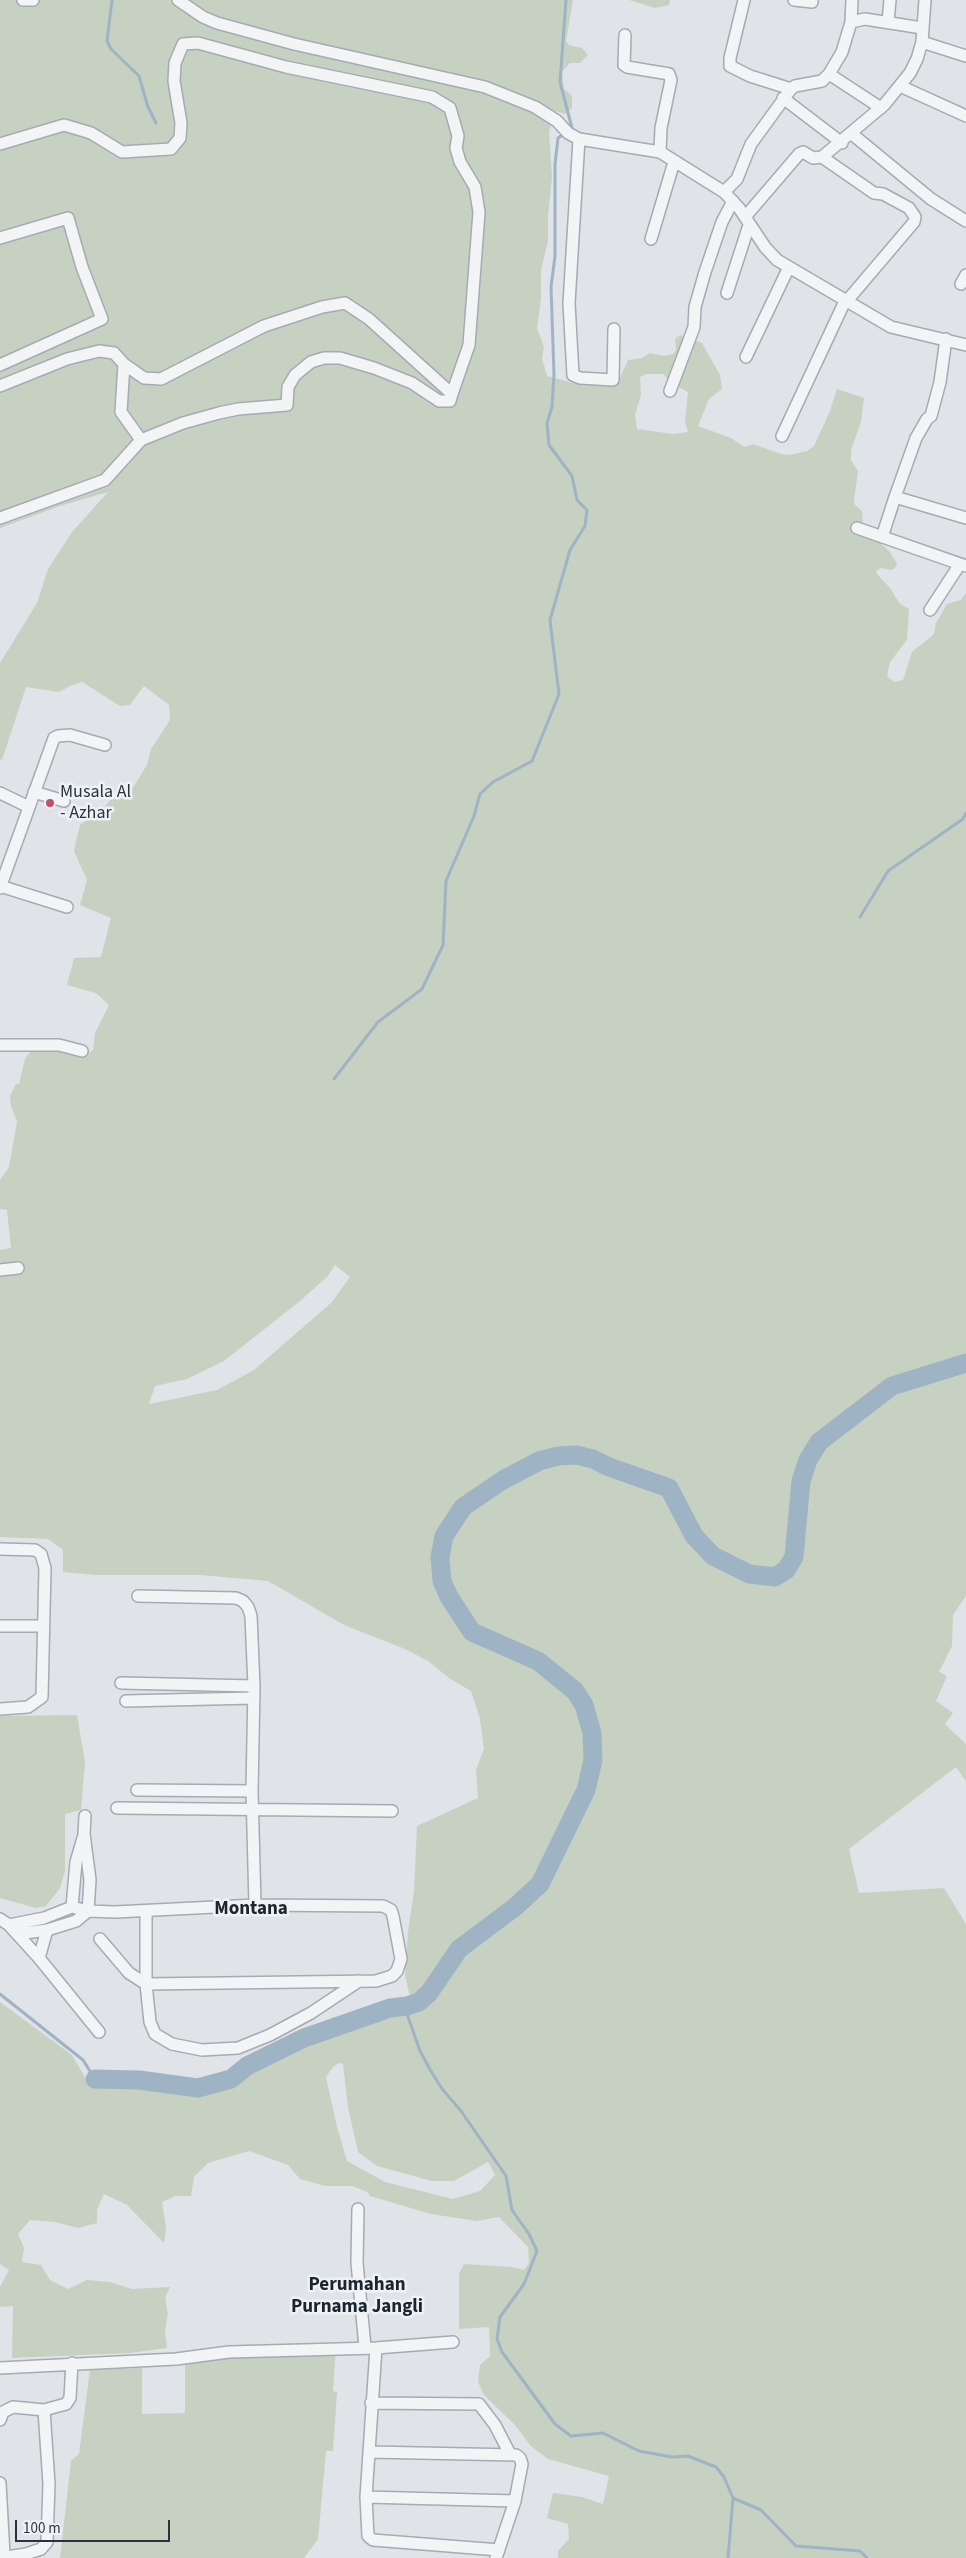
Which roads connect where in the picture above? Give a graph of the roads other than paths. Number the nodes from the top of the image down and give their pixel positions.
1 (23, 0) edge
2 (33, 0) edge
3 (178, 0) edge
4 (744, 0) edge
5 (794, 0) edge
6 (812, 0) edge
7 (852, 0) edge
8 (890, 0) edge
9 (924, 0) edge
10 (851, 22) junction
11 (888, 22) junction
12 (922, 28) junction
13 (625, 35) dead end
14 (922, 42) junction
15 (966, 56) edge
16 (829, 74) junction
17 (900, 86) junction
18 (791, 89) junction
19 (784, 98) junction
20 (881, 108) junction
21 (966, 116) edge
22 (852, 134) junction
23 (579, 139) junction
24 (842, 143) junction
25 (0, 144) edge
26 (660, 152) junction
27 (822, 157) junction
28 (674, 162) junction
29 (728, 196) junction
30 (747, 221) junction
31 (966, 221) edge
32 (0, 238) edge
33 (651, 239) dead end
34 (789, 267) junction
35 (727, 293) dead end
36 (846, 302) junction
37 (614, 329) dead end
38 (946, 339) junction
39 (966, 345) edge
40 (746, 357) dead end
41 (124, 364) junction
42 (0, 365) edge
43 (0, 386) edge
44 (670, 391) dead end
45 (452, 394) junction
46 (782, 436) dead end
47 (141, 440) junction
48 (895, 497) junction
49 (0, 518) edge
50 (966, 518) edge
51 (857, 528) dead end
52 (882, 537) junction
53 (963, 565) edge
54 (930, 610) dead end
55 (105, 745) dead end
56 (34, 792) junction
57 (0, 794) edge
58 (64, 800) dead end
59 (29, 807) junction
60 (0, 887) edge
61 (67, 907) dead end
62 (0, 1045) edge
63 (82, 1051) dead end
64 (18, 1268) dead end
65 (0, 1270) edge
66 (0, 1549) edge
67 (138, 1596) dead end
68 (0, 1626) edge
69 (43, 1626) junction
70 (121, 1684) dead end
71 (254, 1686) junction
72 (254, 1698) junction
73 (126, 1701) dead end
74 (0, 1709) edge
75 (137, 1790) dead end
76 (252, 1792) junction
77 (117, 1808) dead end
78 (253, 1810) junction
79 (392, 1811) dead end
80 (85, 1816) dead end
81 (84, 1834) junction
82 (256, 1905) junction
83 (72, 1908) junction
84 (88, 1911) junction
85 (146, 1912) junction
86 (5, 1922) edge
87 (47, 1930) junction
88 (18, 1934) junction
89 (100, 1939) dead end
90 (39, 1958) junction
91 (359, 1981) junction
92 (146, 1984) junction
93 (99, 2032) dead end
94 (358, 2209) dead end
95 (453, 2342) dead end
96 (370, 2348) junction
97 (72, 2363) junction
98 (0, 2368) edge
99 (371, 2403) junction
100 (44, 2410) junction
101 (0, 2420) edge
102 (370, 2452) junction
103 (510, 2454) junction
104 (0, 2482) edge
105 (366, 2497) junction
106 (515, 2501) junction
107 (498, 2554) edge

1 - 2 street
3 - 23 street
4 - 18 street
5 - 6 street
7 - 10 street
8 - 11 street
9 - 12 street
10 - 11 street
10 - 16 street
11 - 12 street
12 - 14 street
13 - 26 street
14 - 15 street
14 - 17 street
16 - 18 street
16 - 20 street
17 - 20 street
17 - 21 street
18 - 19 street
19 - 24 street
19 - 29 street
20 - 22 street
22 - 24 street
22 - 31 street
23 - 26 street
23 - 37 street
24 - 27 street
25 - 45 street
26 - 28 street
27 - 30 street
27 - 36 street
28 - 29 street
28 - 33 street
29 - 30 street
29 - 44 street
30 - 34 street
30 - 35 street
32 - 42 street
34 - 36 street
34 - 40 street
36 - 38 street
36 - 46 street
38 - 39 street
38 - 48 street
41 - 43 street
41 - 45 street
41 - 47 street
45 - 47 street
47 - 49 street
48 - 50 street
48 - 52 street
51 - 52 street
52 - 53 street
53 - 54 street
55 - 56 street
56 - 58 street
56 - 59 street
57 - 59 street
59 - 60 street
60 - 61 street
62 - 63 street
64 - 65 street
66 - 69 street
67 - 71 street
68 - 69 street
69 - 74 street
70 - 71 street
71 - 72 street
72 - 73 street
72 - 76 street
75 - 76 street
76 - 78 street
77 - 78 street
78 - 79 street
78 - 82 street
80 - 81 street
81 - 83 street
81 - 84 street
82 - 85 street
82 - 91 street
83 - 84 street
83 - 86 street
84 - 85 street
84 - 87 street
85 - 92 street
86 - 88 street
87 - 88 street
87 - 90 street
88 - 90 street
89 - 92 street
90 - 93 street
91 - 92 street
91 - 92 street
94 - 96 street
95 - 96 street
96 - 97 street
96 - 99 street
97 - 98 street
97 - 100 street
99 - 102 street
99 - 103 street
100 - 101 street
100 - 104 street
102 - 103 street
102 - 105 street
103 - 106 street
105 - 106 street
105 - 107 street
106 - 107 street

